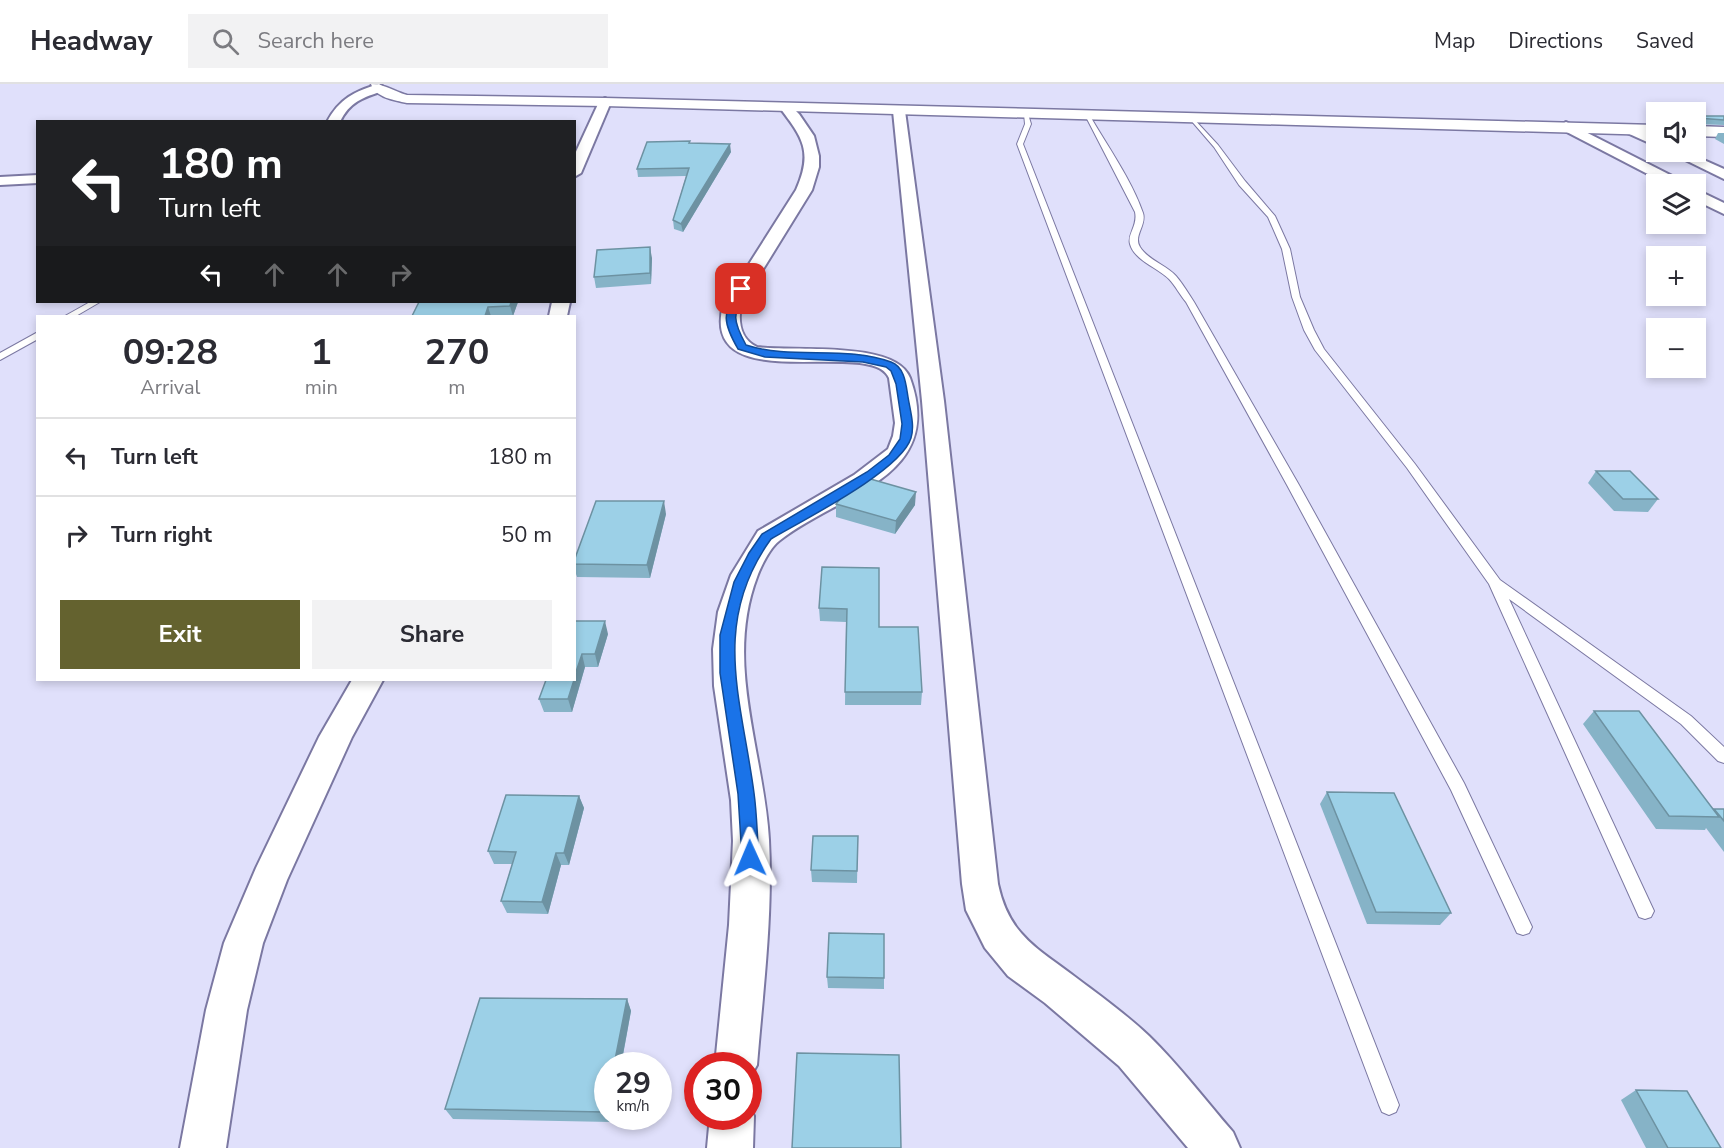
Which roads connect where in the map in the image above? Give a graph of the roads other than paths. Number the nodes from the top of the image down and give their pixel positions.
1 (378, 86) edge
2 (605, 102) junction
3 (786, 108) junction
4 (899, 111) junction
5 (1026, 115) junction
6 (1087, 116) junction
7 (1191, 119) junction
8 (334, 120) edge
9 (1566, 126) junction
10 (1630, 129) junction
11 (1646, 130) edge
12 (1706, 132) edge
13 (1722, 133) edge
14 (1646, 136) edge
15 (1697, 162) edge
16 (576, 168) edge
17 (1658, 174) edge
18 (1724, 175) edge
19 (36, 179) edge
20 (0, 181) edge
21 (1706, 200) edge
22 (1724, 209) edge
23 (94, 303) edge
24 (72, 315) edge
25 (36, 336) edge
26 (0, 357) edge
27 (1496, 583) junction
28 (367, 681) edge
29 (1724, 756) edge
30 (1645, 911) dead end
31 (1523, 927) dead end
32 (737, 1052) edge
33 (1389, 1106) dead end
34 (731, 1130) edge
35 (203, 1148) edge
36 (730, 1148) edge
37 (1217, 1148) edge

1 - 2 street
1 - 8 street
2 - 3 street
2 - 16 street
3 - 4 street
3 - 32 street
4 - 5 street
4 - 37 street
5 - 6 street
5 - 33 lane
6 - 7 street
6 - 31 lane
7 - 9 street
7 - 27 lane
9 - 10 street
9 - 17 street
10 - 11 street
10 - 14 street
12 - 13 street
15 - 18 street
19 - 20 street
21 - 22 street
23 - 24 lane
25 - 26 lane
27 - 29 lane
27 - 30 lane
28 - 35 street
34 - 36 street

